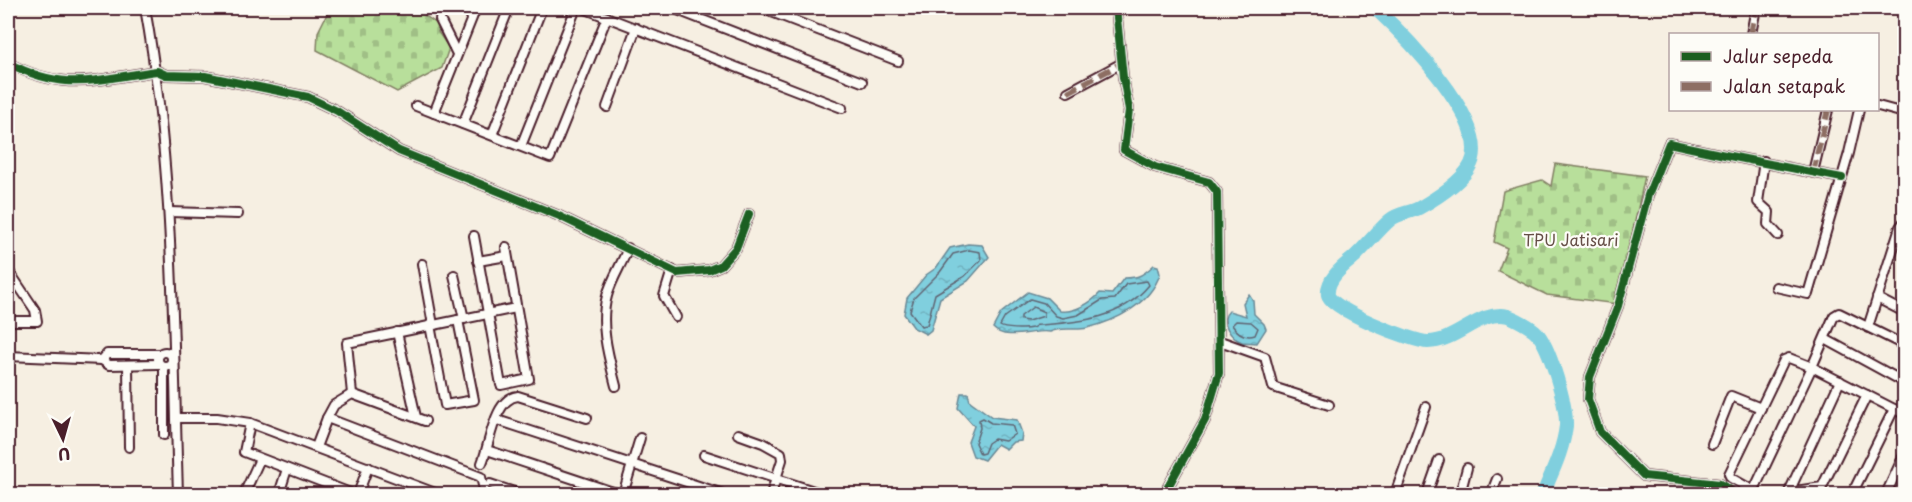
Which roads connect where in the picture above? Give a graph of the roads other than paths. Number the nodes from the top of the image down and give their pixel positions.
1 (145, 8) edge
2 (442, 8) edge
3 (476, 8) edge
4 (509, 8) edge
5 (542, 8) edge
6 (576, 8) edge
7 (583, 8) edge
8 (672, 8) edge
9 (761, 8) edge
10 (1116, 8) edge
11 (1756, 8) edge
12 (607, 17) junction
13 (636, 28) junction
14 (1751, 33) edge
15 (457, 54) junction
16 (898, 61) dead end
17 (8, 63) edge
18 (1122, 63) junction
19 (157, 71) junction
20 (862, 82) dead end
21 (1068, 92) dead end
22 (416, 106) dead end
23 (1879, 106) edge
24 (607, 107) dead end
25 (842, 108) dead end
26 (1828, 111) edge
27 (1859, 111) edge
28 (434, 113) junction
29 (1905, 113) edge
30 (463, 124) junction
31 (492, 135) junction
32 (521, 146) junction
33 (1764, 161) junction
34 (1813, 172) junction
35 (1842, 178) junction
36 (169, 212) junction
37 (238, 214) dead end
38 (748, 214) dead end
39 (1905, 222) edge
40 (1778, 235) dead end
41 (474, 236) dead end
42 (506, 247) dead end
43 (628, 248) junction
44 (507, 256) junction
45 (478, 261) junction
46 (422, 264) dead end
47 (8, 270) edge
48 (672, 270) junction
49 (454, 275) dead end
50 (1776, 287) dead end
51 (1877, 298) junction
52 (516, 308) junction
53 (1905, 312) edge
54 (487, 314) junction
55 (676, 317) dead end
56 (461, 319) junction
57 (8, 321) edge
58 (431, 325) junction
59 (1868, 327) junction
60 (397, 332) junction
61 (1825, 339) junction
62 (1220, 341) junction
63 (1905, 345) edge
64 (176, 349) junction
65 (164, 353) junction
66 (8, 356) edge
67 (106, 360) junction
68 (128, 365) junction
69 (164, 366) junction
70 (1812, 367) junction
71 (176, 369) junction
72 (1840, 381) junction
73 (1905, 382) edge
74 (616, 386) dead end
75 (352, 394) junction
76 (1867, 395) junction
77 (1329, 405) dead end
78 (1426, 407) dead end
79 (1761, 408) junction
80 (1894, 409) junction
81 (1905, 414) edge
82 (416, 417) junction
83 (176, 418) junction
84 (327, 418) junction
85 (587, 418) dead end
86 (497, 420) junction
87 (424, 421) dead end
88 (249, 423) junction
89 (738, 434) dead end
90 (164, 435) dead end
91 (640, 438) dead end
92 (1713, 444) dead end
93 (129, 447) dead end
94 (316, 447) junction
95 (487, 450) junction
96 (1905, 455) edge
97 (704, 456) dead end
98 (260, 459) junction
99 (1439, 460) dead end
100 (482, 463) dead end
101 (632, 465) junction
102 (368, 467) junction
103 (1467, 468) dead end
104 (287, 470) junction
105 (776, 479) junction
106 (1497, 479) dead end
107 (490, 484) dead end
108 (1753, 493) edge
109 (244, 494) edge
110 (178, 495) edge
111 (279, 495) edge
112 (353, 495) edge
113 (358, 495) edge
114 (438, 495) edge
115 (485, 495) edge
116 (520, 495) edge
117 (619, 495) edge
118 (623, 495) edge
119 (723, 495) edge
120 (771, 495) edge
121 (823, 495) edge
122 (1164, 495) edge
123 (1395, 495) edge
124 (1427, 495) edge
125 (1460, 495) edge
126 (1491, 495) edge
127 (1737, 495) edge
128 (1852, 495) edge
129 (1886, 495) edge

1 - 19 street
2 - 15 street
3 - 15 street
4 - 30 street
5 - 31 street
6 - 32 street
7 - 12 street
8 - 20 street
9 - 16 street
10 - 18 street
11 - 14 street
12 - 13 street
12 - 32 street
13 - 24 street
13 - 25 street
15 - 28 street
17 - 19 street
18 - 21 street
18 - 62 street
19 - 36 street
19 - 43 street
22 - 28 street
23 - 29 street
26 - 34 street
27 - 35 street
28 - 30 street
30 - 31 street
31 - 32 street
33 - 34 street
33 - 40 street
33 - 127 street
34 - 35 street
35 - 50 street
36 - 37 street
36 - 64 street
38 - 48 street
39 - 51 street
41 - 45 street
42 - 44 street
43 - 48 street
43 - 74 street
44 - 45 street
44 - 52 street
45 - 54 street
46 - 58 street
47 - 57 street
48 - 55 street
49 - 56 street
51 - 53 street
51 - 59 street
52 - 54 street
52 - 54 street
54 - 56 street
56 - 58 street
56 - 58 street
58 - 60 street
59 - 61 street
59 - 63 street
60 - 75 street
60 - 82 street
61 - 70 street
61 - 73 street
62 - 77 street
62 - 122 street
64 - 65 street
64 - 71 street
65 - 67 street
65 - 69 street
65 - 69 street
66 - 67 street
67 - 68 street
68 - 69 street
68 - 93 street
69 - 71 street
69 - 90 street
70 - 72 street
70 - 79 street
70 - 108 street
71 - 83 street
72 - 76 street
72 - 76 street
75 - 82 street
75 - 84 street
76 - 80 street
78 - 123 street
79 - 92 street
79 - 108 street
80 - 81 street
80 - 128 street
82 - 87 street
83 - 88 street
83 - 110 street
84 - 94 street
84 - 115 street
85 - 86 street
86 - 95 street
86 - 101 street
88 - 94 street
88 - 98 street
89 - 105 street
91 - 101 street
94 - 102 street
95 - 100 street
95 - 117 street
96 - 129 street
97 - 105 street
98 - 104 street
98 - 109 street
99 - 124 street
101 - 118 street
101 - 119 street
102 - 113 street
102 - 114 street
103 - 125 street
104 - 111 street
104 - 112 street
105 - 120 street
105 - 121 street
106 - 126 street
107 - 116 street

